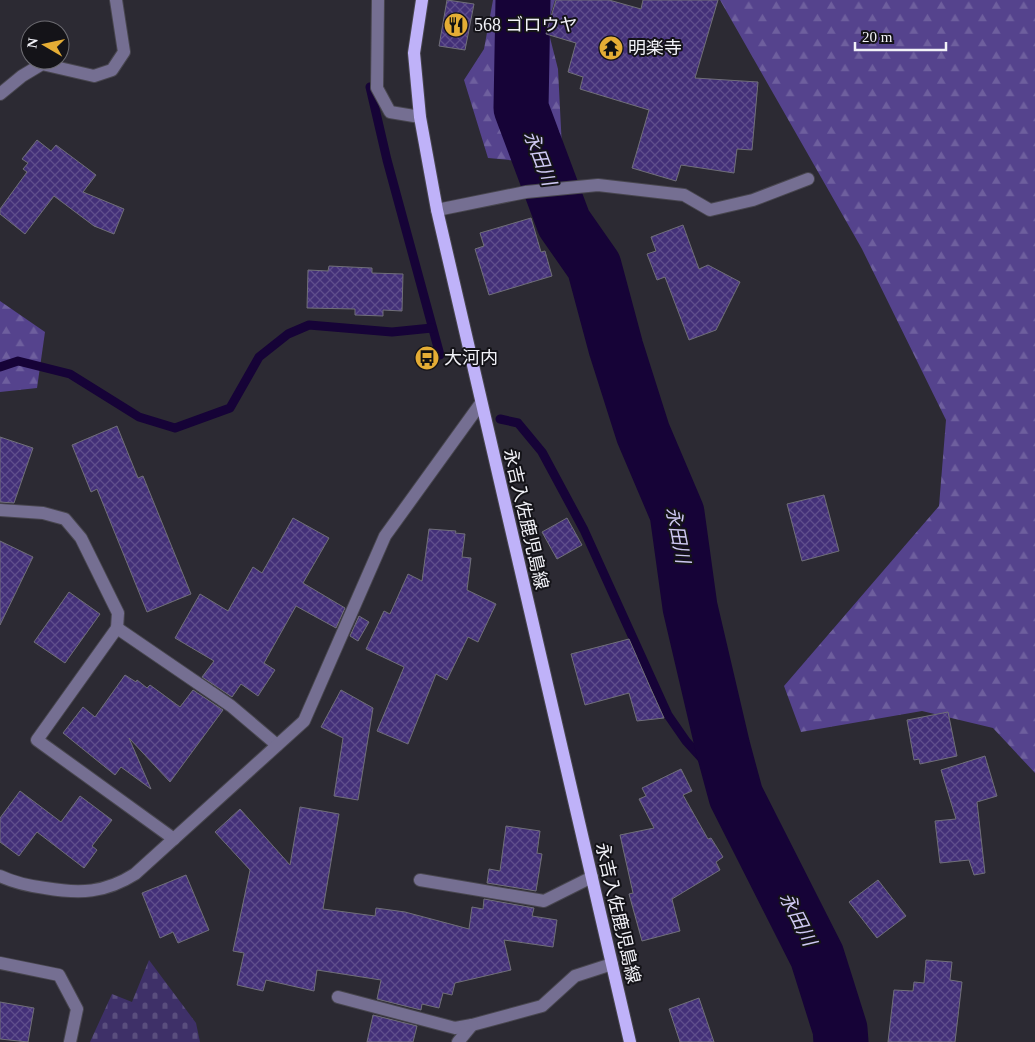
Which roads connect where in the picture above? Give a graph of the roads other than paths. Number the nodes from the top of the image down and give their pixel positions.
1 (116, 0) edge
2 (378, 0) edge
3 (422, 0) edge
4 (0, 94) edge
5 (420, 117) junction
6 (808, 180) dead end
7 (437, 210) junction
8 (481, 404) junction
9 (0, 510) edge
10 (117, 628) junction
11 (277, 745) junction
12 (174, 839) junction
13 (0, 876) edge
14 (592, 876) junction
15 (420, 880) dead end
16 (0, 963) edge
17 (612, 964) junction
18 (338, 997) dead end
19 (472, 1026) junction
20 (70, 1042) edge
21 (458, 1042) edge
22 (630, 1042) edge

1 - 4 street
2 - 5 street
3 - 5 main road, 永吉入佐鹿児島線
5 - 7 main road, 永吉入佐鹿児島線
6 - 7 street
7 - 8 main road, 永吉入佐鹿児島線
8 - 11 street
8 - 14 main road, 永吉入佐鹿児島線
9 - 10 street
10 - 11 street
10 - 12 street
11 - 12 street
12 - 13 street
14 - 15 street
14 - 17 main road, 永吉入佐鹿児島線
16 - 20 street
17 - 19 street
17 - 22 main road, 永吉入佐鹿児島線
18 - 19 street
19 - 21 street

